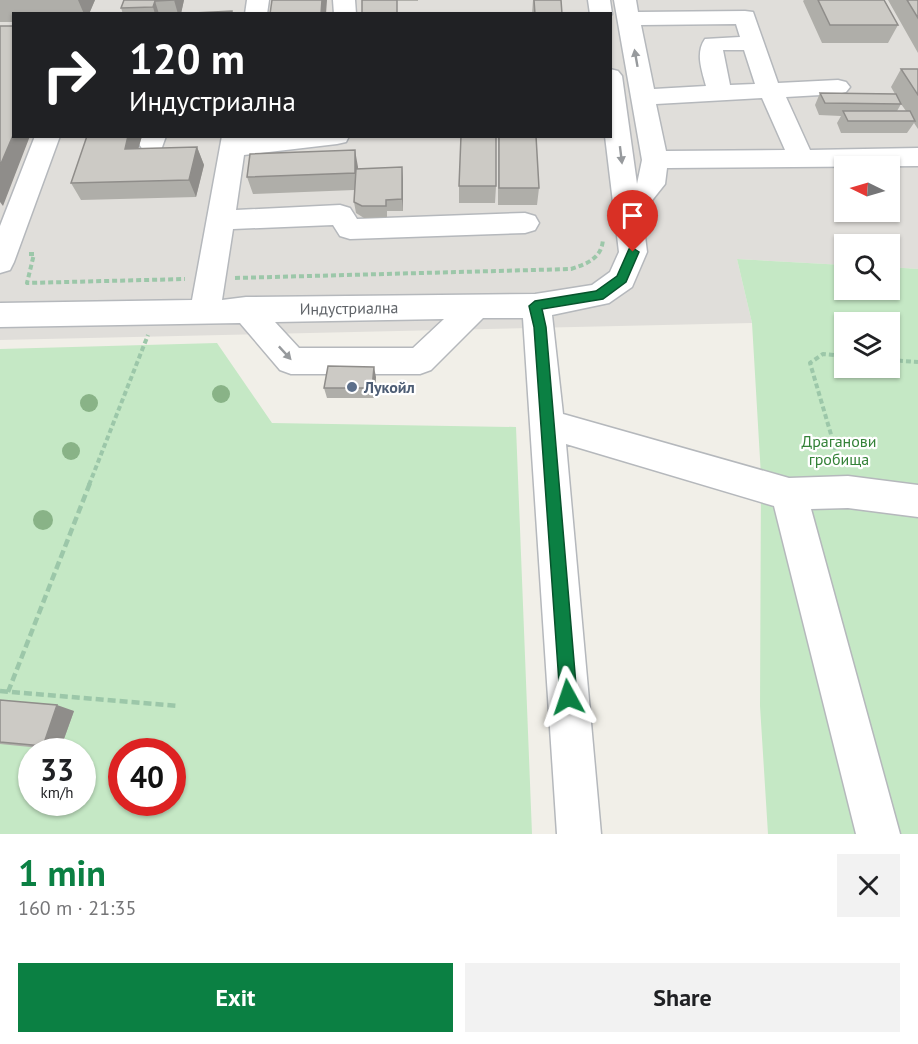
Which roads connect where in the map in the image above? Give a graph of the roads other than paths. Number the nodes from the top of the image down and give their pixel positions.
1 (627, 9) edge
2 (754, 43) junction
3 (838, 87) dead end
4 (612, 91) edge
5 (770, 91) junction
6 (720, 93) junction
7 (643, 97) junction
8 (47, 138) edge
9 (303, 138) edge
10 (234, 142) edge
11 (918, 157) edge
12 (801, 159) junction
13 (655, 160) junction
14 (628, 211) junction
15 (8, 220) edge
16 (220, 220) junction
17 (525, 223) dead end
18 (2, 258) edge
19 (535, 306) junction
20 (476, 307) junction
21 (246, 309) junction
22 (205, 310) junction
23 (0, 315) edge
24 (547, 424) junction
25 (789, 494) junction
26 (918, 501) edge
27 (579, 834) edge
28 (878, 834) edge

1 - 2 street
7 -> 1 street
2 - 5 street
2 - 6 street
3 - 5 street
4 -> 14 street, Индустриална
5 - 6 street
5 - 12 street
6 - 7 street
7 - 13 street
8 - 15 street
9 - 10 street
10 - 16 street
11 - 12 street
12 - 13 street
13 - 14 street
14 - 19 street, Индустриална
15 - 18 street
16 - 17 street
16 - 22 street
19 - 20 street, Индустриална
19 - 24 street
20 - 21 street, Индустриална
21 -> 20 street
21 - 22 street, Индустриална
22 - 23 street, Индустриална
24 - 25 street
24 - 27 street
25 - 26 street
25 - 28 street

